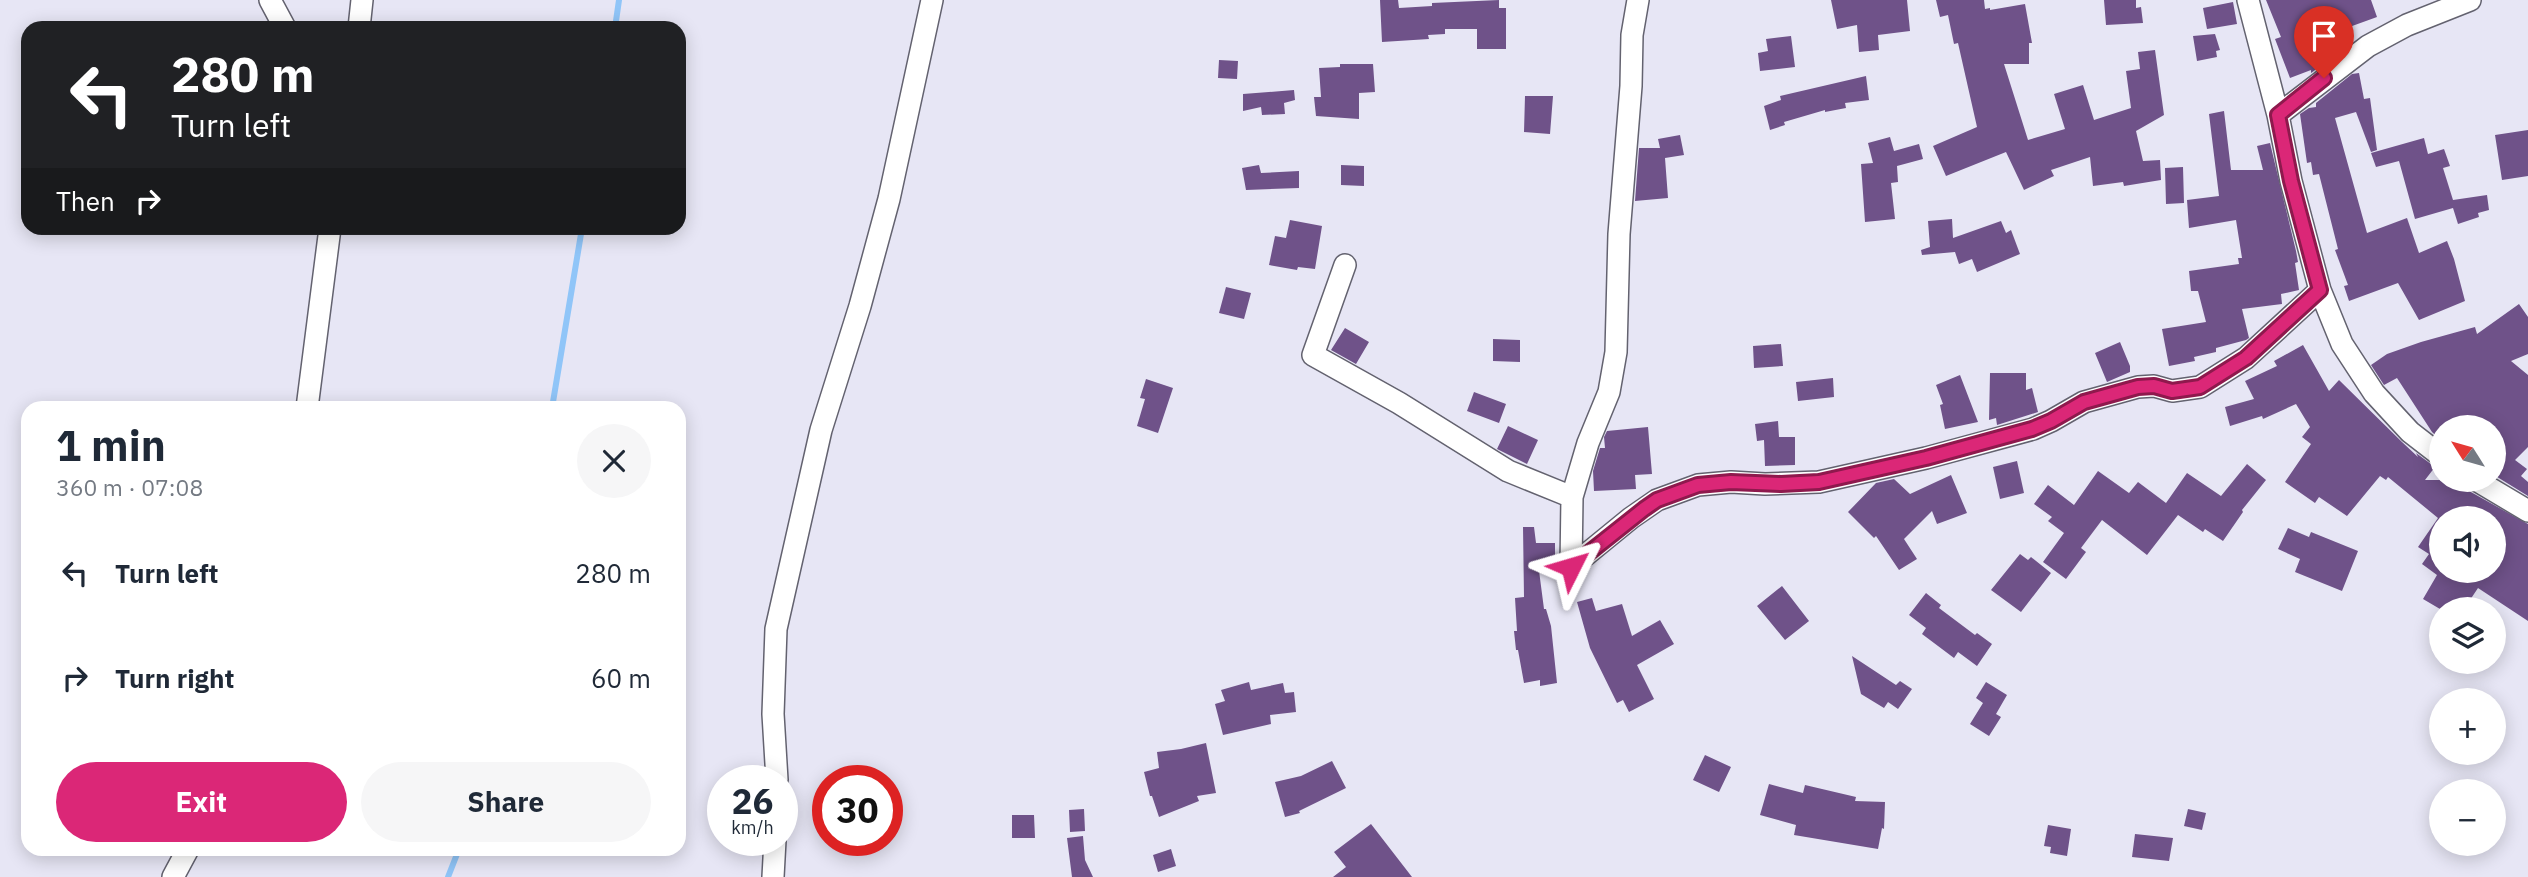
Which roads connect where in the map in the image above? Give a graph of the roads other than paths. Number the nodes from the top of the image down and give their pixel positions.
1 (270, 0) edge
2 (362, 0) edge
3 (932, 0) edge
4 (1638, 0) edge
5 (2249, 0) edge
6 (2470, 0) edge
7 (281, 21) edge
8 (360, 21) edge
9 (2278, 115) junction
10 (329, 235) edge
11 (1345, 265) dead end
12 (2320, 290) junction
13 (308, 401) edge
14 (2429, 447) edge
15 (2496, 492) edge
16 (1572, 497) junction
17 (2528, 511) edge
18 (776, 765) edge
19 (184, 856) edge
20 (774, 856) edge
21 (173, 877) edge
22 (773, 877) edge

1 - 7 street
2 - 8 street
3 - 18 street
4 - 16 street
5 - 9 street
6 - 9 street
9 - 12 street
10 - 13 street
11 - 16 street
12 - 14 street
12 - 16 street
15 - 17 street
19 - 21 street
20 - 22 street

